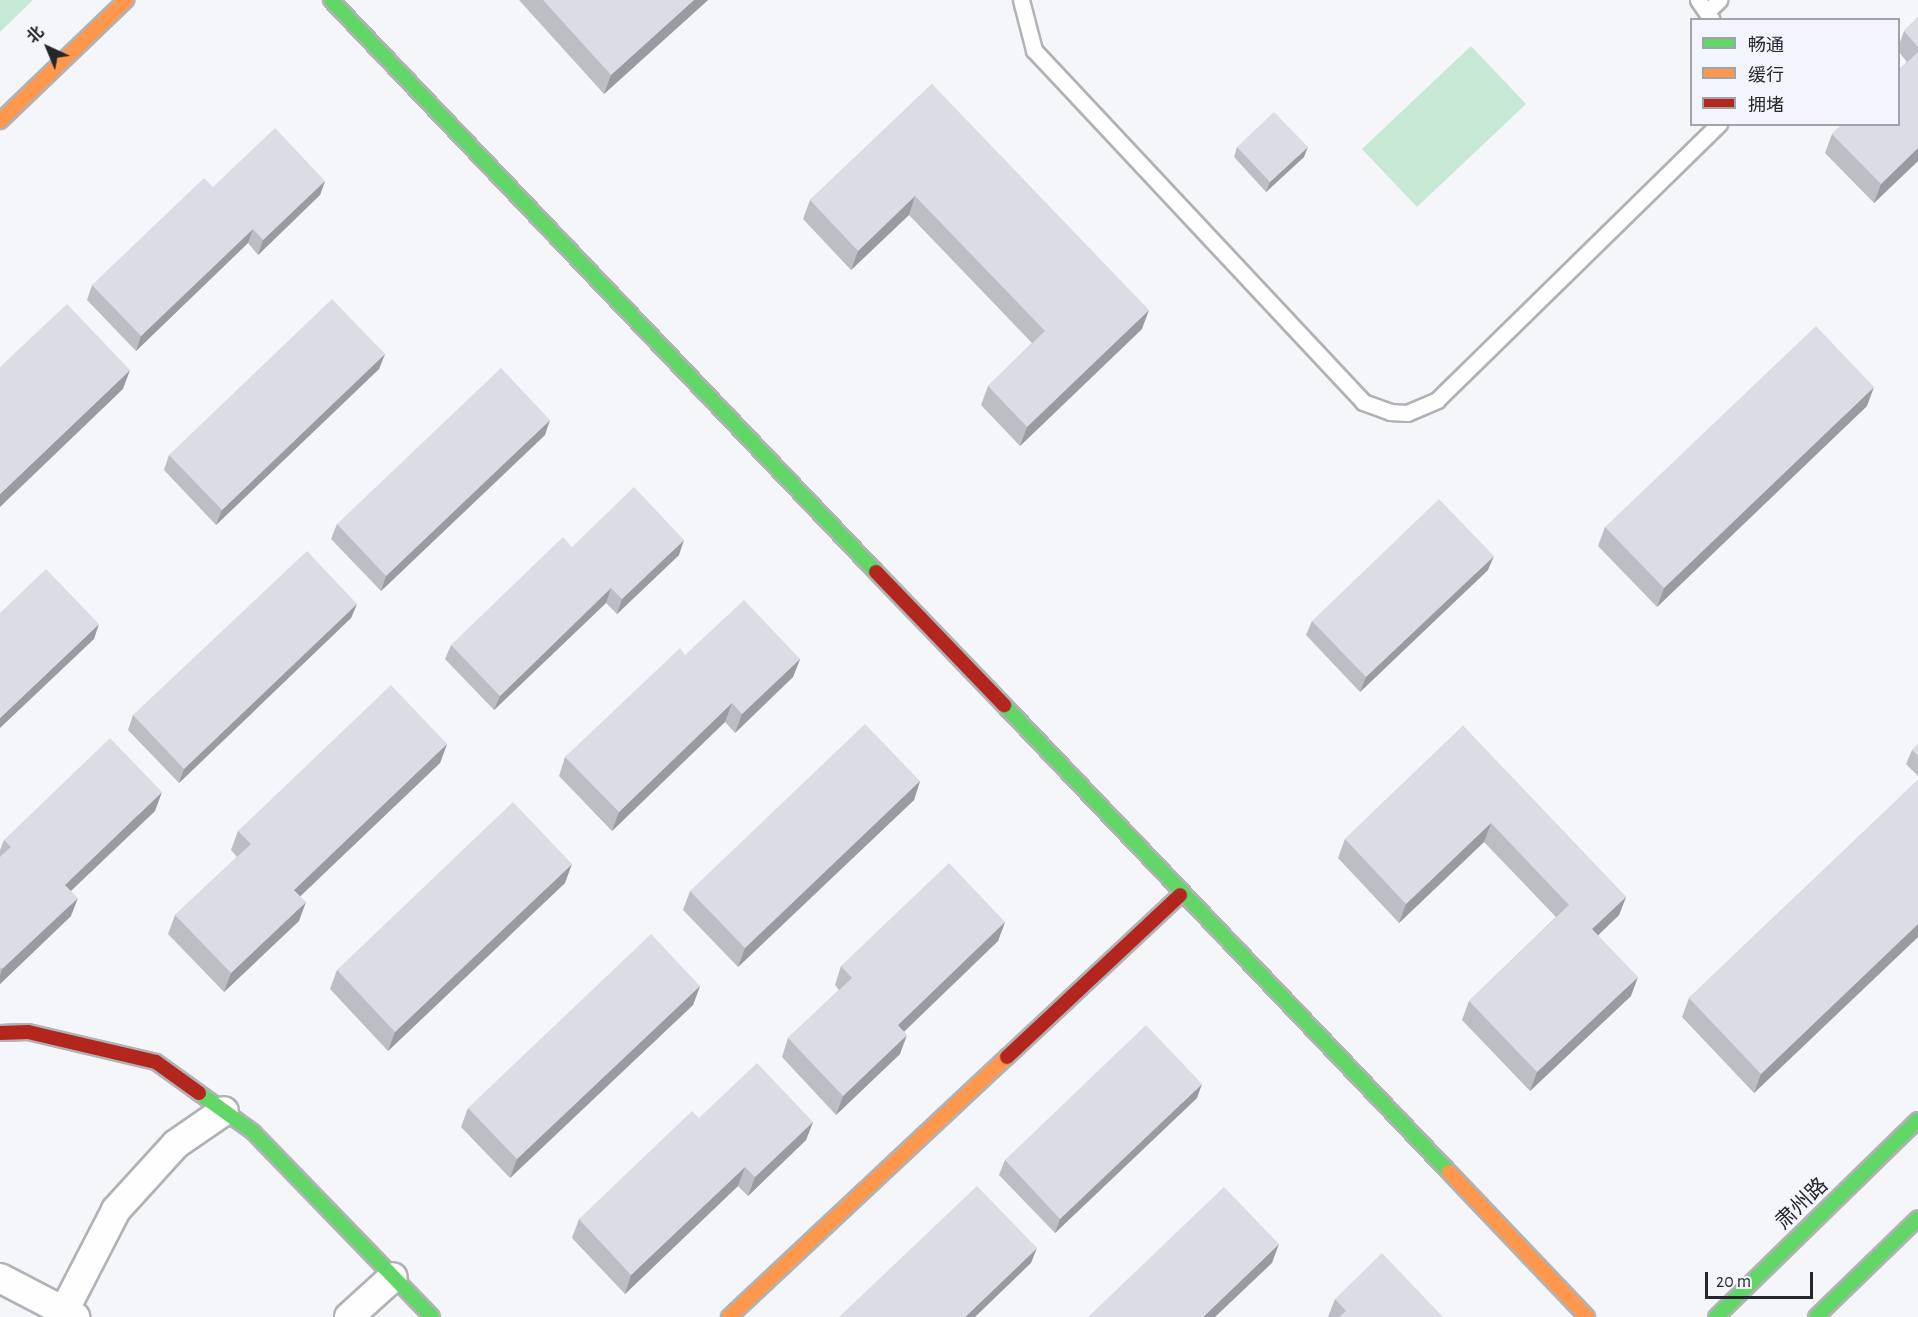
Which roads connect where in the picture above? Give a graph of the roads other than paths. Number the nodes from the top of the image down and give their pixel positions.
1 (126, 0) edge
2 (331, 0) edge
3 (1021, 0) edge
4 (0, 121) edge
5 (1717, 126) edge
6 (1180, 896) junction
7 (0, 1033) edge
8 (224, 1111) junction
9 (1918, 1120) edge
10 (1918, 1218) edge
11 (393, 1277) junction
12 (0, 1278) edge
13 (70, 1313) edge
14 (349, 1317) edge
15 (432, 1317) edge
16 (729, 1317) edge
17 (1587, 1317) edge
18 (1716, 1317) edge
19 (1816, 1317) edge

1 - 4 street
2 - 6 street
3 - 5 lane
6 - 16 street
6 - 17 street
7 - 8 street
8 - 11 street
8 - 13 street
9 - 18 street, 肃州路
10 - 19 street
11 - 14 street
11 - 15 street
12 - 13 street

